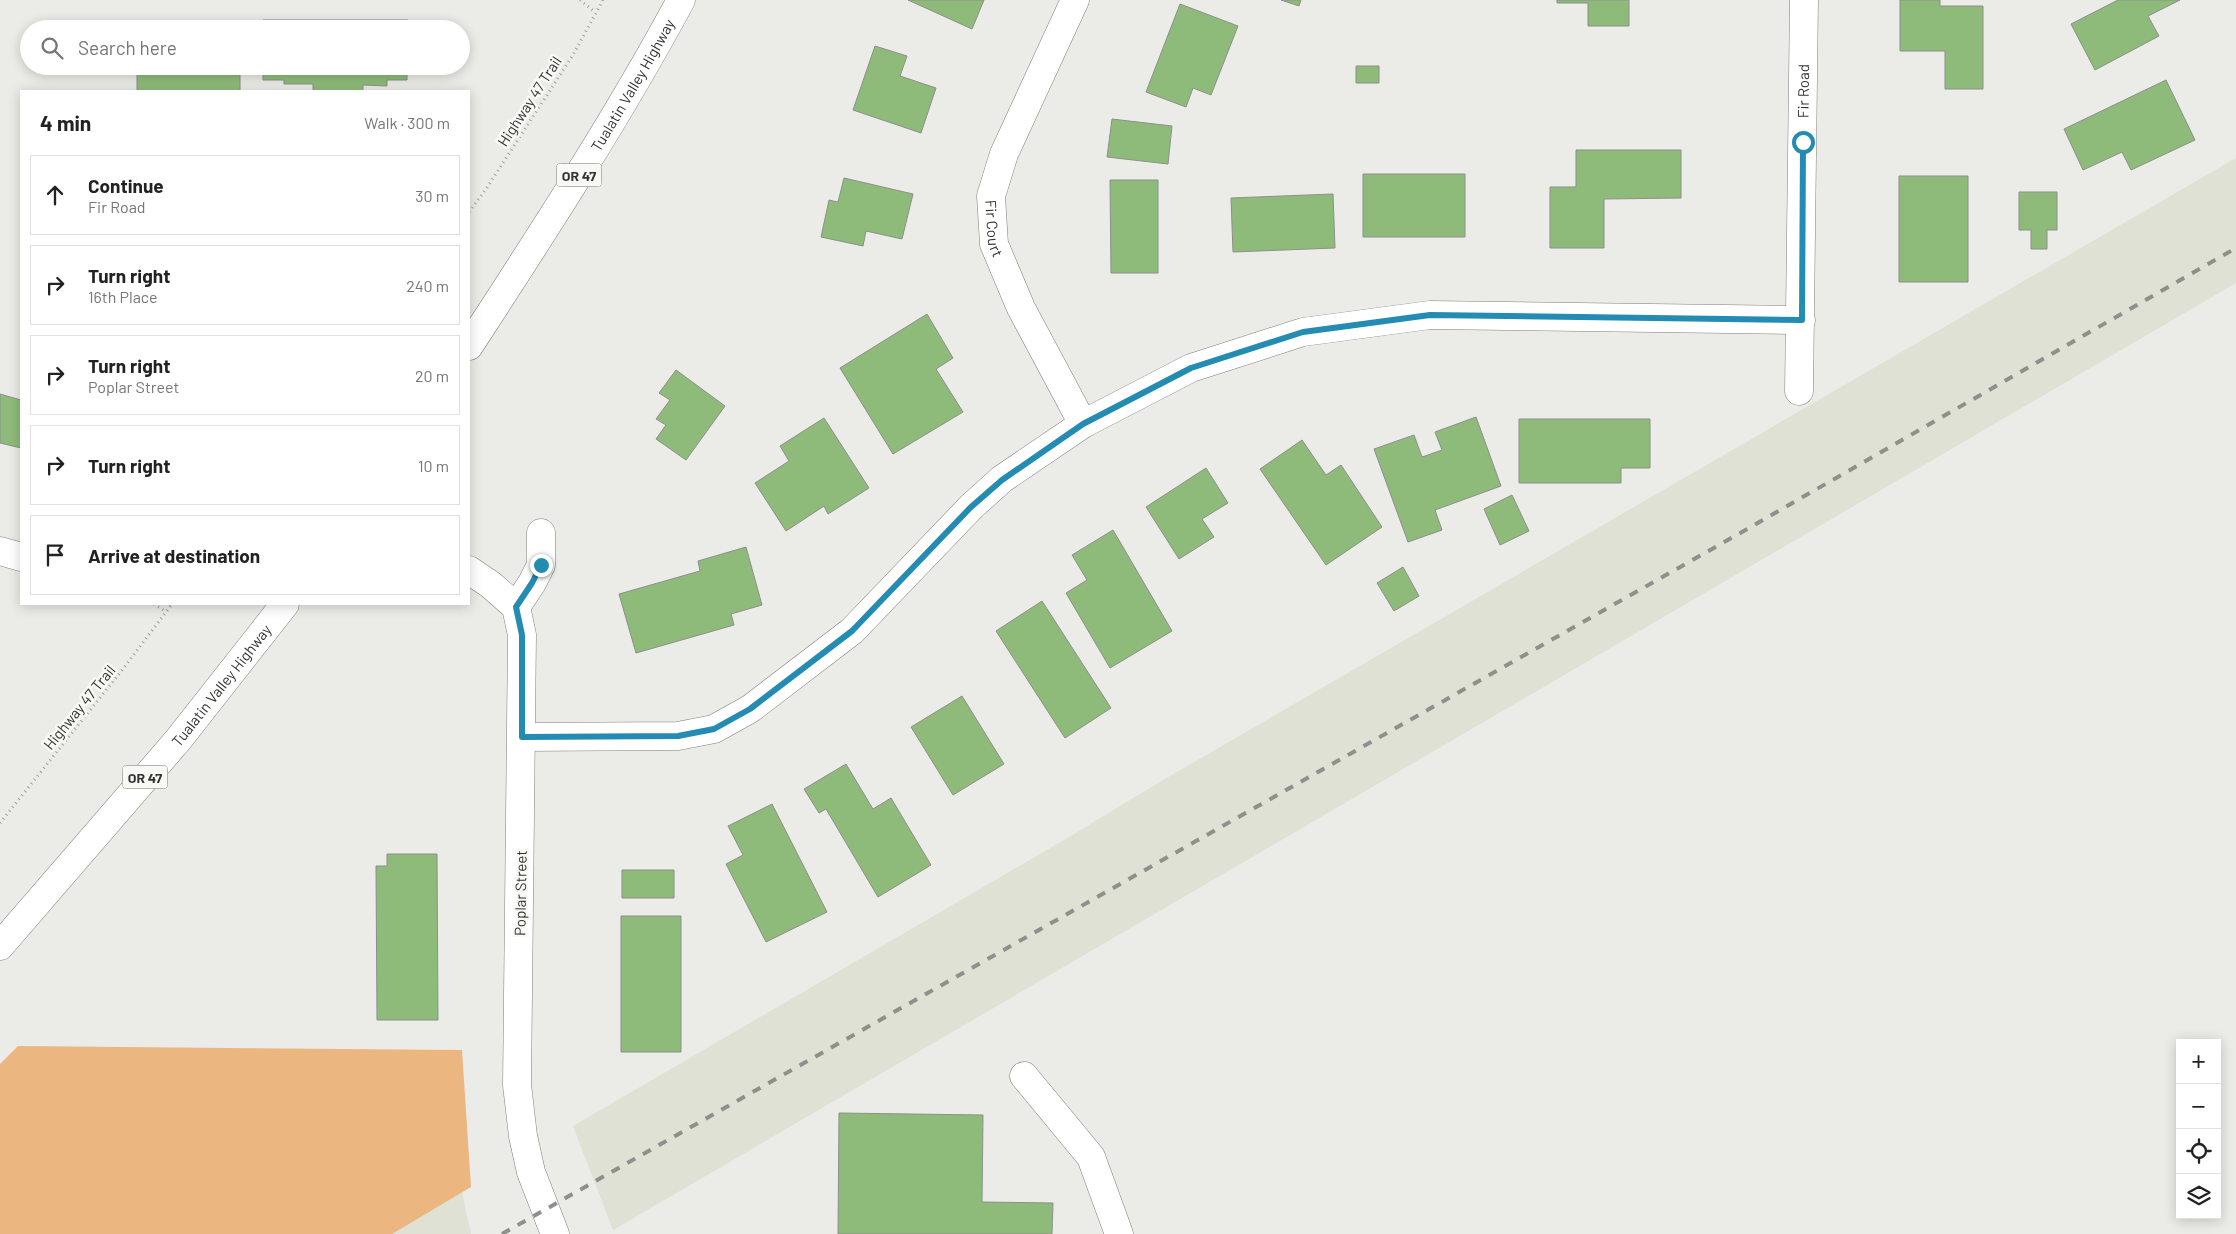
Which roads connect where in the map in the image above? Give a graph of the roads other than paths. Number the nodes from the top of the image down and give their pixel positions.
1 (681, 0) edge
2 (1075, 0) edge
3 (1804, 0) edge
4 (1802, 320) junction
5 (470, 344) edge
6 (1799, 391) dead end
7 (1083, 424) junction
8 (541, 533) dead end
9 (0, 551) edge
10 (20, 557) edge
11 (470, 571) edge
12 (284, 605) edge
13 (516, 607) junction
14 (522, 737) junction
15 (0, 946) edge
16 (1024, 1076) dead end
17 (555, 1234) edge
18 (1119, 1234) edge

1 - 5 main road, Tualatin Valley Highway / OR 47
2 - 7 main road, Fir Court
3 - 4 main road, Fir Road
4 - 6 main road, Fir Road
4 - 7 main road
7 - 14 main road
8 - 13 main road
9 - 10 main road
11 - 13 main road
12 - 15 main road, Tualatin Valley Highway / OR 47
13 - 14 main road, Poplar Street
14 - 17 main road, Poplar Street
16 - 18 main road

